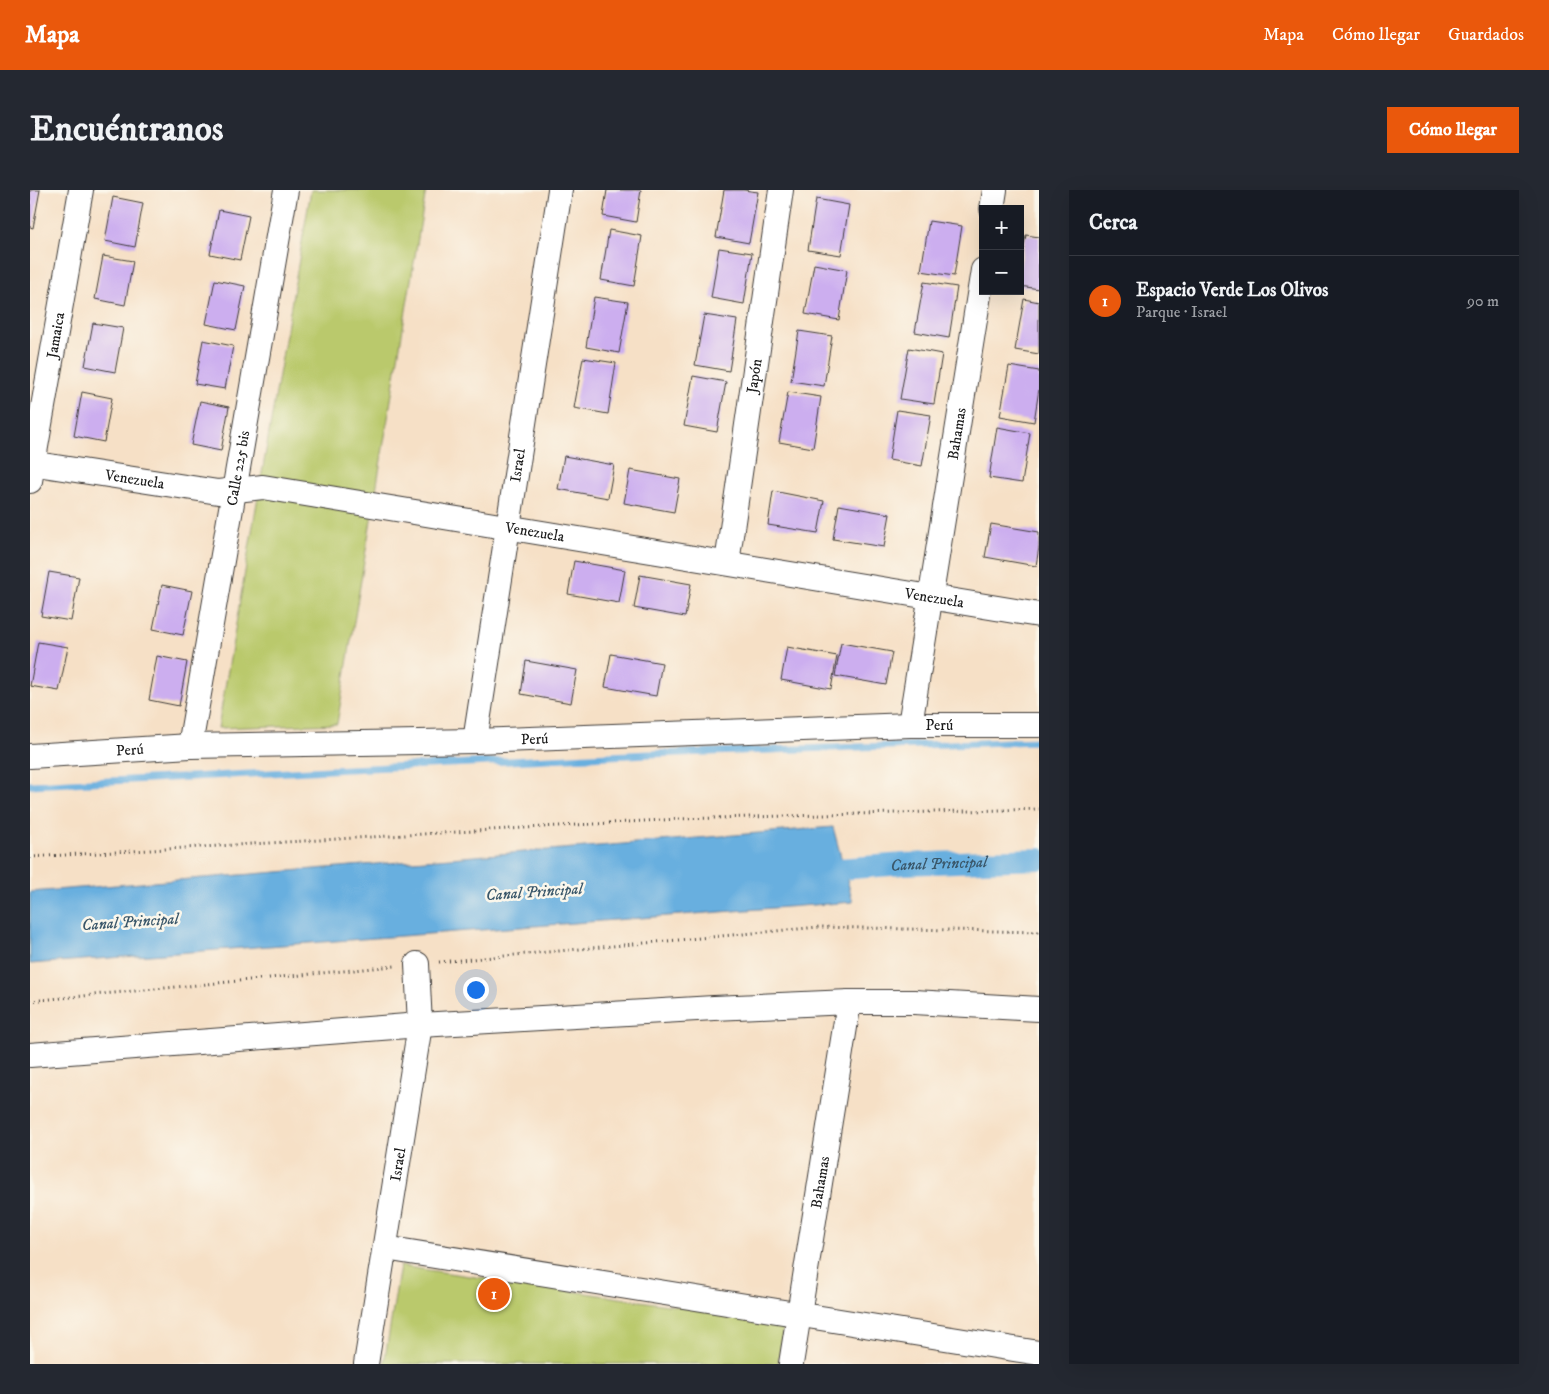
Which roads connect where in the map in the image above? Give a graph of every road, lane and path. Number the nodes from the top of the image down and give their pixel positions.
1 (81, 190) edge
2 (286, 190) edge
3 (560, 190) edge
4 (780, 190) edge
5 (995, 190) edge
6 (993, 205) edge
7 (979, 295) edge
8 (31, 469) edge
9 (234, 491) junction
10 (508, 528) junction
11 (727, 563) junction
12 (932, 597) junction
13 (1039, 615) edge
14 (910, 725) junction
15 (1039, 725) edge
16 (475, 741) junction
17 (190, 746) junction
18 (30, 756) edge
19 (1039, 809) edge
20 (30, 857) edge
21 (1039, 932) edge
22 (416, 964) junction
23 (30, 1000) edge
24 (849, 1002) junction
25 (1039, 1008) edge
26 (420, 1026) junction
27 (41, 1055) edge
28 (30, 1075) edge
29 (385, 1248) junction
30 (799, 1314) junction
31 (1039, 1353) edge
32 (366, 1364) edge
33 (791, 1364) edge

1 - 8 street, Jamaica
2 - 9 street, Calle 225 bis
3 - 10 street, Israel
4 - 11 street, Japón
5 - 6 street
7 - 12 street, Bahamas
8 - 9 street, Venezuela
9 - 10 street, Venezuela
9 - 17 street, Calle 225 bis
10 - 11 street, Venezuela
10 - 16 street, Israel
11 - 12 street, Venezuela
12 - 13 street, Venezuela
12 - 14 street, Bahamas
14 - 15 street, Perú
14 - 16 street, Perú
16 - 17 street, Perú
17 - 18 street, Perú
19 - 20 path
21 - 22 path
22 - 23 path
22 - 26 street, Israel
24 - 25 street
24 - 26 street
24 - 30 street, Bahamas
26 - 27 street
26 - 29 street, Israel
27 - 28 street
29 - 30 street
29 - 32 street, Israel
30 - 31 street
30 - 33 street, Bahamas

